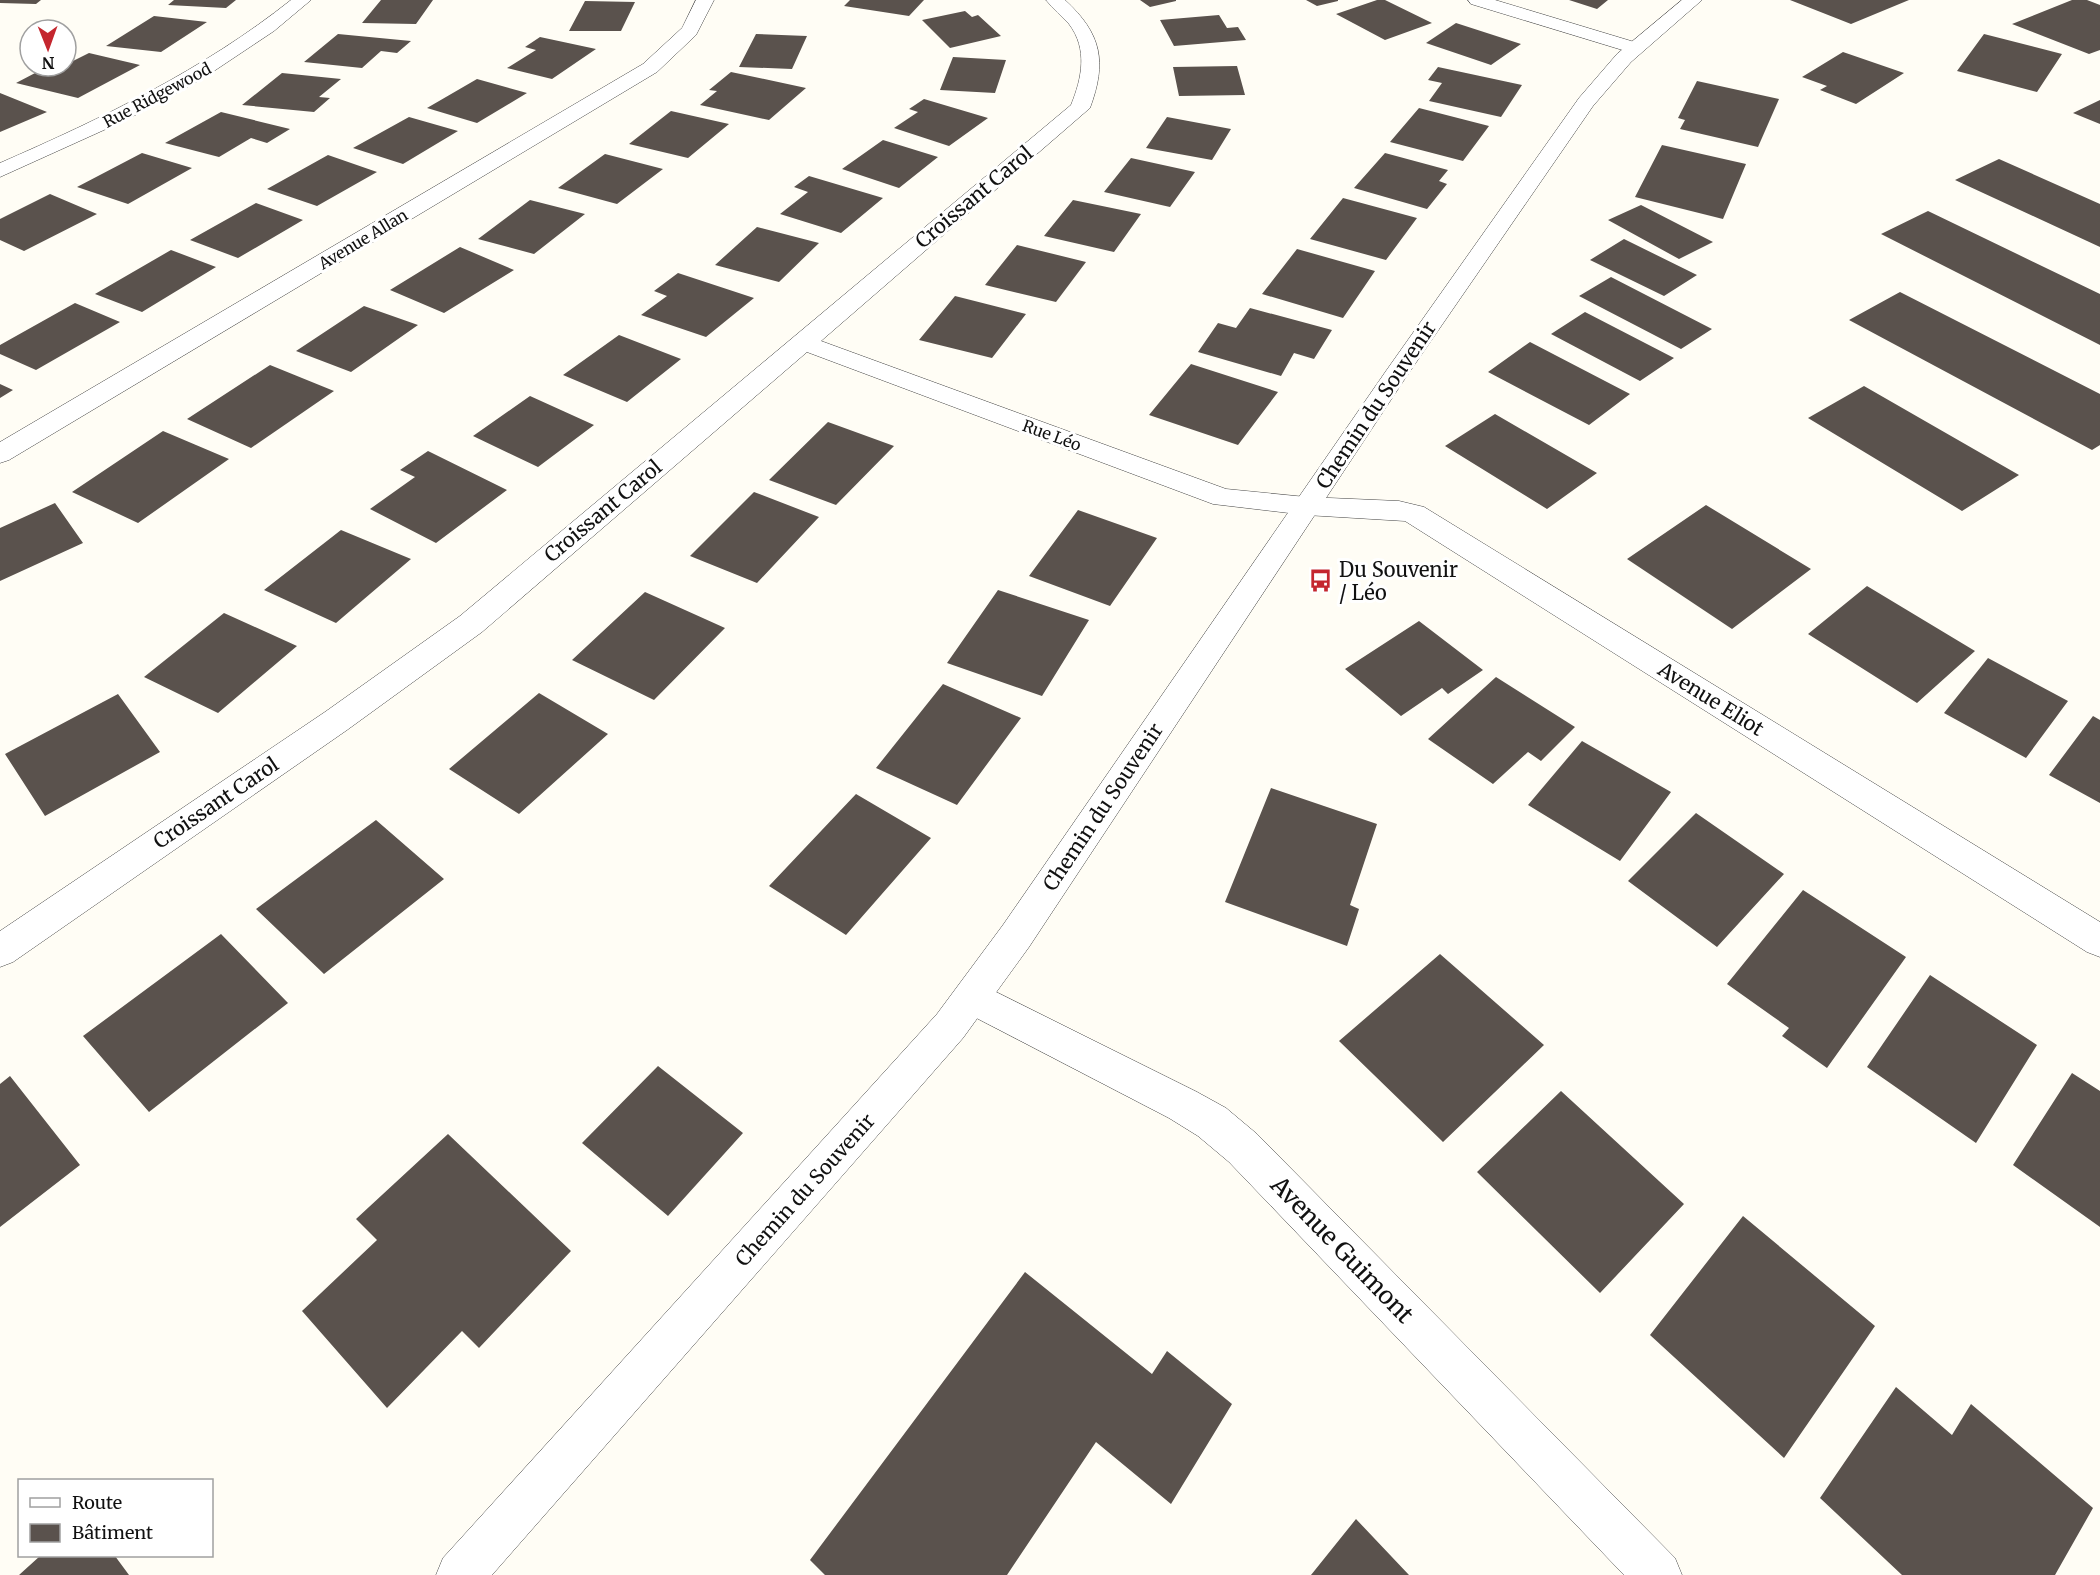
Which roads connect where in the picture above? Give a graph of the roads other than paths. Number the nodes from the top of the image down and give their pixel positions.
1 (302, 0) edge
2 (705, 0) edge
3 (1055, 0) edge
4 (1477, 0) edge
5 (1693, 0) edge
6 (1635, 48) junction
7 (0, 171) edge
8 (802, 342) junction
9 (0, 454) edge
10 (1306, 506) junction
11 (2100, 941) edge
12 (0, 951) edge
13 (972, 997) junction
14 (460, 1575) edge
15 (1658, 1575) edge

1 - 7 street, Rue Ridgewood
2 - 9 street, Avenue Allan
3 - 8 street, Croissant Carol
4 - 6 street
5 - 6 street, Chemin du Souvenir
6 - 10 street, Chemin du Souvenir
8 - 10 street, Rue Léo
8 - 12 street, Croissant Carol
10 - 11 street, Avenue Eliot
10 - 13 street, Chemin du Souvenir
13 - 14 street, Chemin du Souvenir
13 - 15 street, Avenue Guimont

